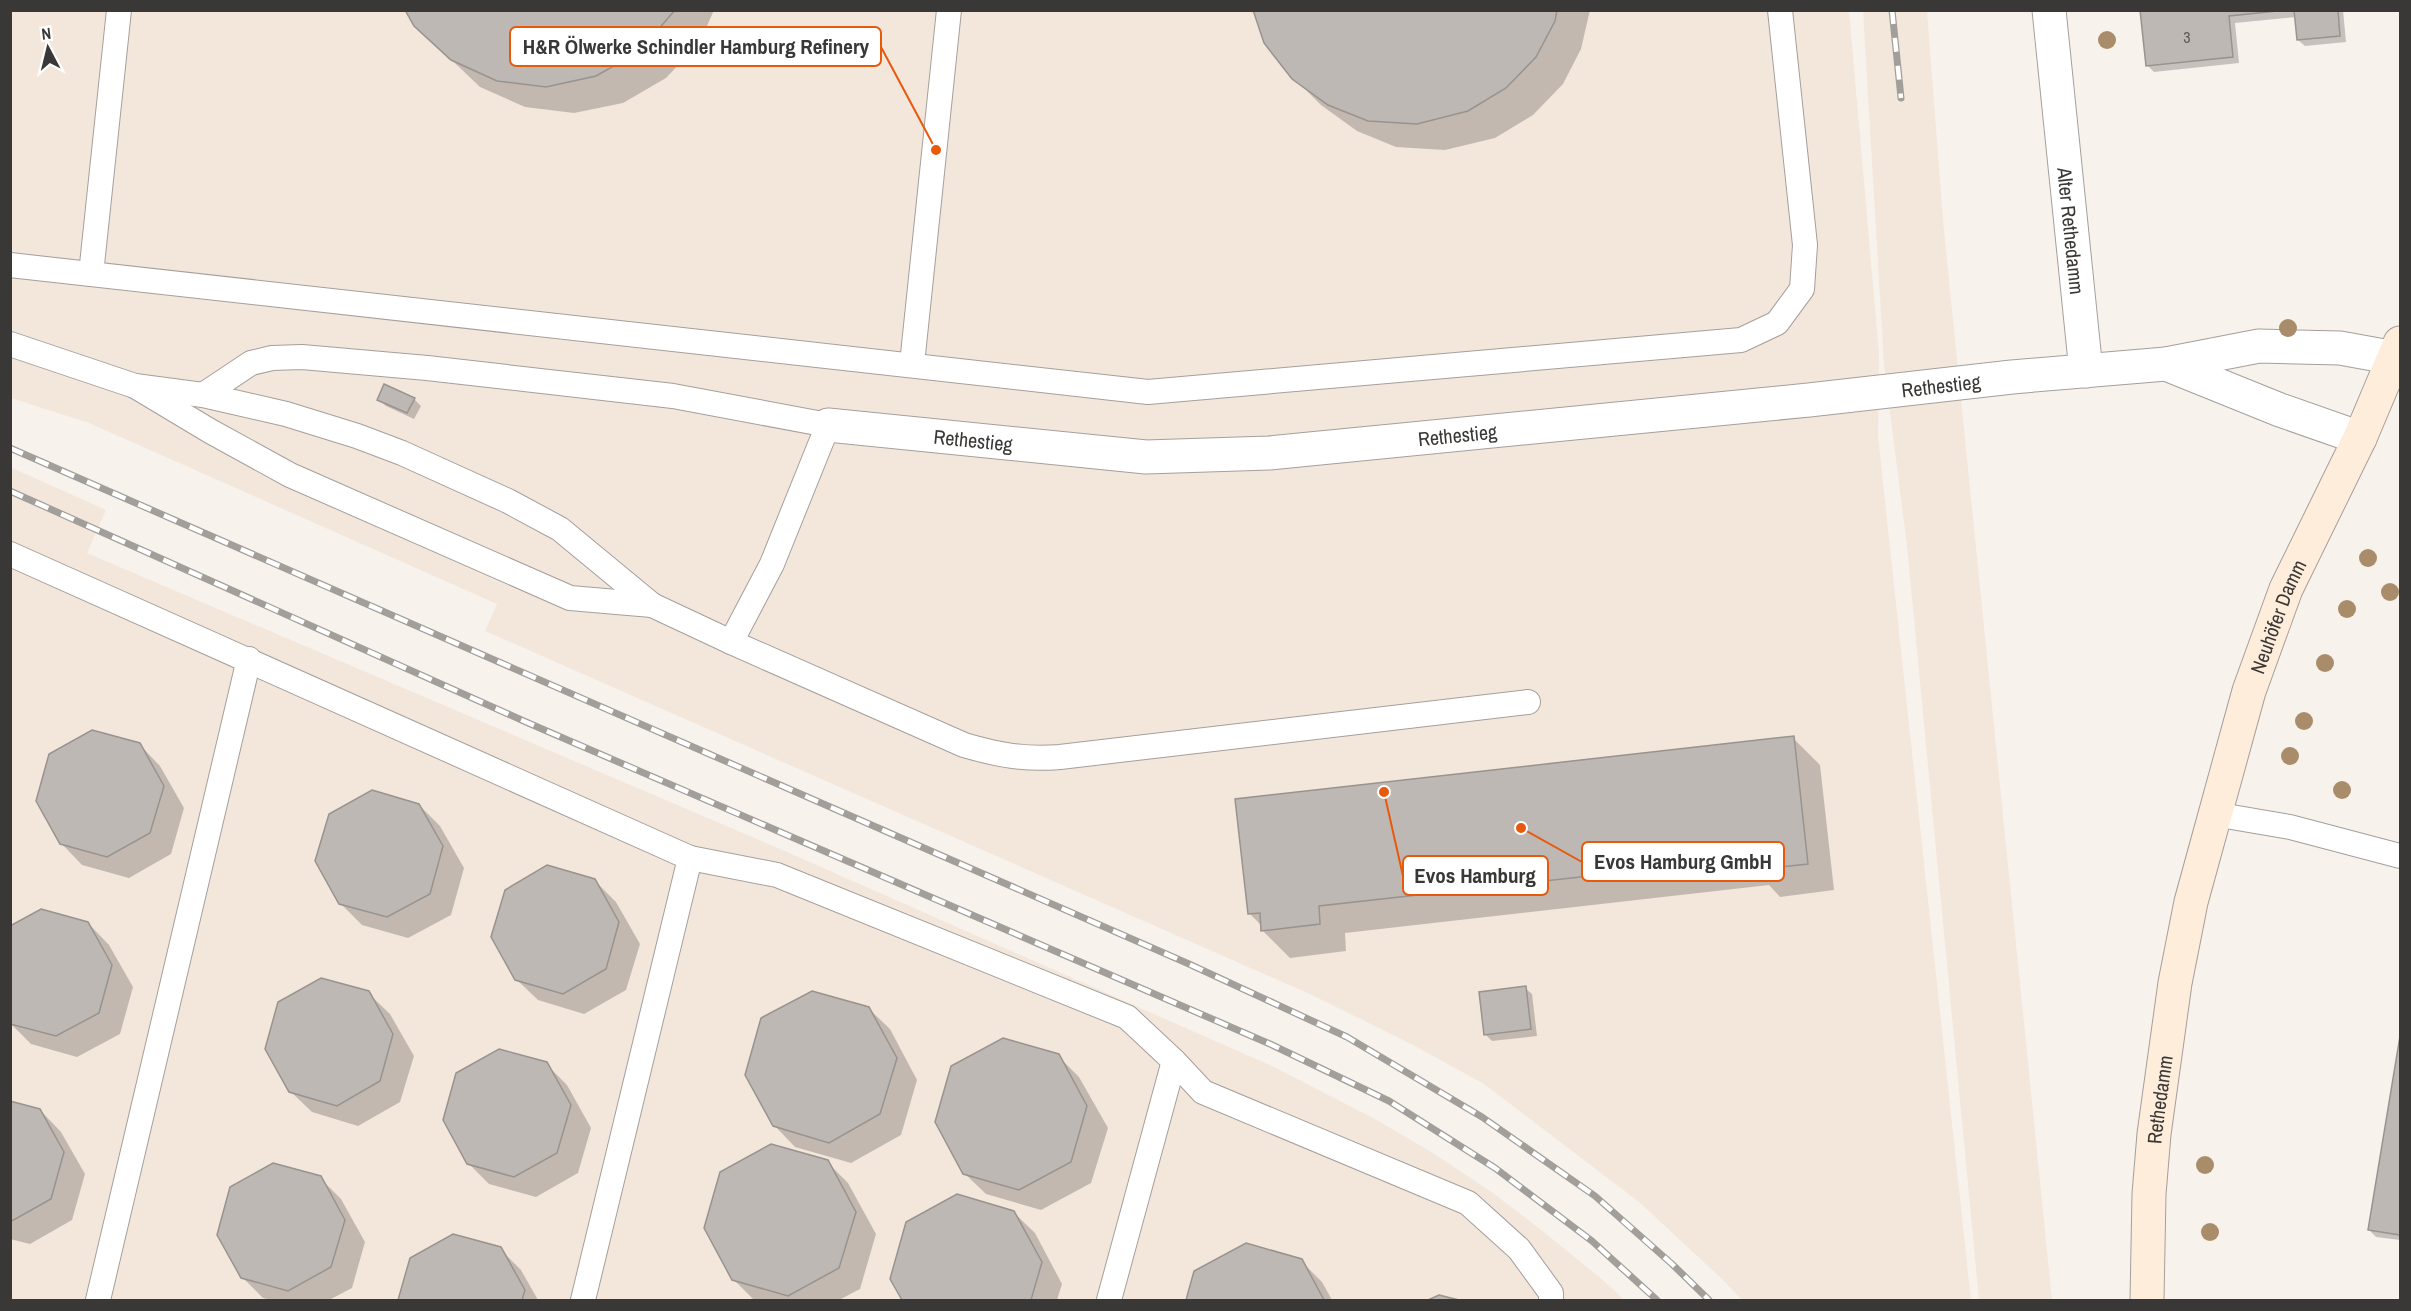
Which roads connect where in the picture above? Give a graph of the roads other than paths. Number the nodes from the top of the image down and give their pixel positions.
1 (119, 10) edge
2 (949, 10) edge
3 (1780, 10) edge
4 (2049, 10) edge
5 (10, 265) edge
6 (91, 274) junction
7 (10, 344) edge
8 (2398, 353) edge
9 (912, 364) junction
10 (2166, 364) junction
11 (2086, 370) junction
12 (135, 386) junction
13 (202, 395) junction
14 (828, 425) junction
15 (2360, 438) junction
16 (10, 554) edge
17 (652, 605) junction
18 (731, 642) junction
19 (249, 659) junction
20 (1528, 702) dead end
21 (2214, 814) junction
22 (2400, 856) edge
23 (690, 858) junction
24 (2191, 902) joint
25 (1174, 1061) junction
26 (98, 1300) edge
27 (583, 1300) edge
28 (1109, 1300) edge
29 (1551, 1300) edge
30 (2147, 1300) edge

1 - 6 lane
2 - 9 lane
3 - 9 lane
4 - 11 street, Alter Rethedamm
5 - 6 lane
6 - 9 lane
7 - 12 lane
8 - 10 street
8 - 15 main road, Neuhöfer Damm
10 - 11 street
10 - 15 street
11 - 14 street, Rethestieg
12 - 13 lane
12 - 17 lane
13 - 14 lane
13 - 17 lane
14 - 18 lane
15 - 21 main road, Neuhöfer Damm
16 - 19 lane
17 - 18 lane
18 - 20 lane
19 - 23 lane
19 - 26 lane
21 - 22 lane
21 - 24 main road, Neuhöfer Damm
23 - 25 lane
23 - 27 lane
24 - 30 main road, Rethedamm
25 - 28 lane
25 - 29 lane

